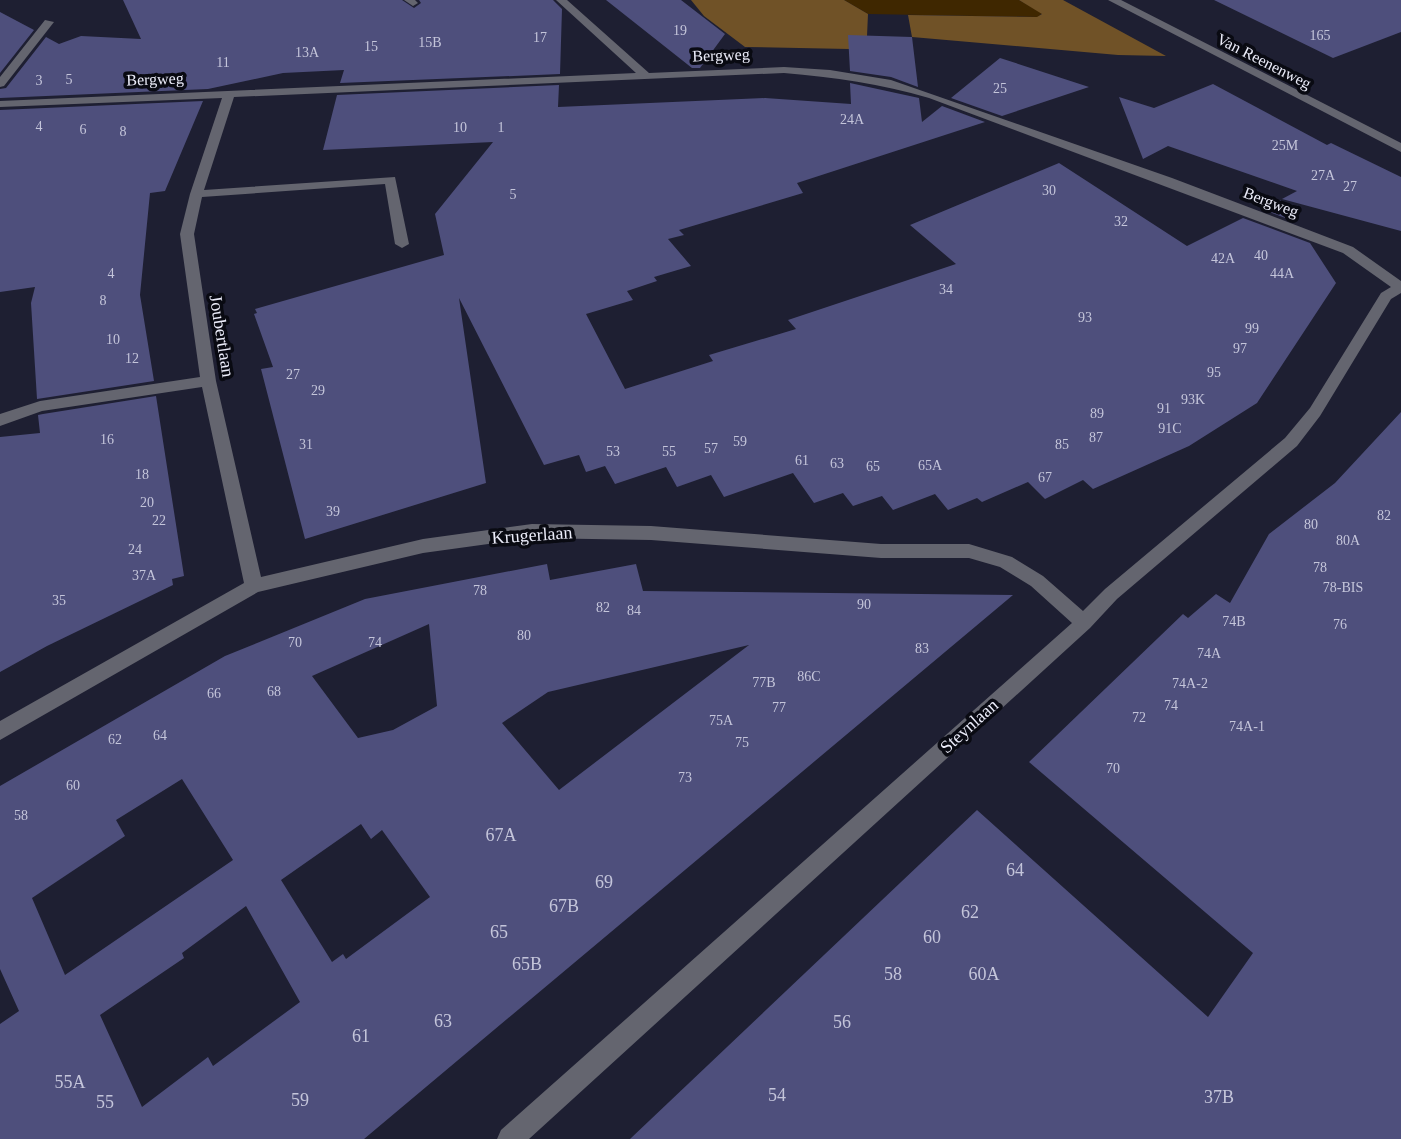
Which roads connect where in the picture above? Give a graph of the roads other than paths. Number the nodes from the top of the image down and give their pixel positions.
1 (561, 0) edge
2 (1113, 0) edge
3 (49, 22) dead end
4 (645, 75) junction
5 (0, 84) edge
6 (229, 94) junction
7 (0, 104) edge
8 (1401, 148) edge
9 (196, 194) junction
10 (402, 244) dead end
11 (1400, 288) edge
12 (208, 380) junction
13 (0, 420) edge
14 (254, 586) junction
15 (1084, 623) junction
16 (0, 732) edge
17 (510, 1139) edge

1 - 4 street
2 - 8 street, Van Reenenweg
3 - 5 street
4 - 6 street, Bergweg
4 - 11 street, Bergweg
6 - 7 street, Bergweg
6 - 9 street, Joubertlaan
9 - 10 street
9 - 12 street, Joubertlaan
11 - 15 street, Steynlaan
12 - 13 street
12 - 14 street, Joubertlaan
14 - 15 street, Krugerlaan
14 - 16 street, Krugerlaan
15 - 17 street, Steynlaan

